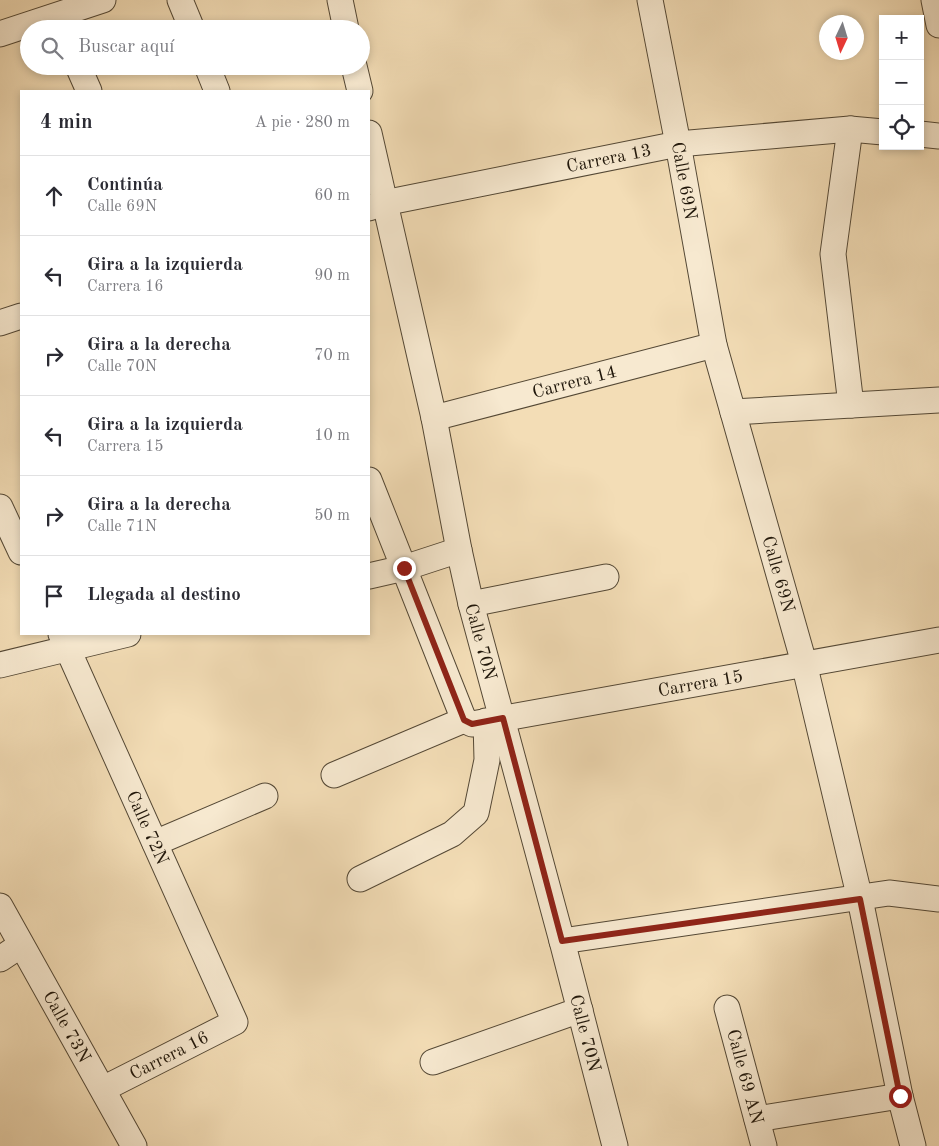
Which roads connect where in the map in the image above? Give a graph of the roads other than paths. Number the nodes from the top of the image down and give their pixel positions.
1 (103, 0) edge
2 (180, 0) edge
3 (340, 0) edge
4 (650, 0) edge
5 (934, 0) edge
6 (63, 20) edge
7 (188, 20) edge
8 (344, 20) edge
9 (939, 25) edge
10 (20, 30) edge
11 (0, 34) edge
12 (82, 75) edge
13 (211, 75) edge
14 (356, 75) edge
15 (89, 90) edge
16 (217, 90) edge
17 (360, 90) edge
18 (850, 129) junction
19 (879, 132) edge
20 (924, 134) edge
21 (939, 136) edge
22 (370, 143) edge
23 (678, 144) junction
24 (376, 206) edge
25 (20, 316) edge
26 (0, 323) edge
27 (714, 345) junction
28 (939, 400) edge
29 (851, 405) junction
30 (733, 412) junction
31 (434, 418) junction
32 (370, 483) edge
33 (0, 507) edge
34 (20, 550) edge
35 (459, 550) junction
36 (404, 568) junction
37 (370, 576) edge
38 (606, 577) dead end
39 (471, 604) junction
40 (119, 635) edge
41 (939, 640) edge
42 (64, 641) edge
43 (804, 663) junction
44 (0, 665) edge
45 (484, 720) junction
46 (334, 775) dead end
47 (265, 796) dead end
48 (155, 843) junction
49 (360, 879) dead end
50 (860, 899) junction
51 (939, 899) edge
52 (0, 906) edge
53 (562, 941) junction
54 (20, 945) junction
55 (0, 959) edge
56 (727, 1008) dead end
57 (580, 1010) junction
58 (235, 1022) joint
59 (433, 1062) dead end
60 (103, 1089) junction
61 (900, 1096) junction
62 (757, 1119) junction
63 (134, 1146) edge
64 (615, 1146) edge
65 (764, 1146) edge
66 (913, 1146) edge

1 - 6 street
2 - 7 street
3 - 8 street
4 - 23 street, Calle 69N
5 - 9 street
10 - 11 street
12 - 15 street
13 - 16 street
14 - 17 street
18 - 19 street, Carrera 13
18 - 23 street, Carrera 13
18 - 29 street
20 - 21 street
22 - 24 street, Calle 70N
23 - 24 street, Carrera 13
23 - 27 street, Calle 69N
24 - 31 street, Calle 70N
25 - 26 street
27 - 30 street, Calle 69N
27 - 31 street, Carrera 14
28 - 29 street
29 - 30 street
30 - 43 street, Calle 69N
31 - 35 street, Calle 70N
32 - 36 street
33 - 34 street
35 - 36 street
35 - 39 street, Calle 70N
36 - 37 street
36 - 45 street
38 - 39 street
39 - 45 street, Calle 70N
40 - 42 street
41 - 43 street, Carrera 15
42 - 44 street
42 - 48 street, Calle 72N
43 - 45 street, Carrera 15
43 - 50 street, Calle 69N
45 - 46 street, Carrera 15
45 - 49 street
45 - 53 street, Calle 70N
47 - 48 street
48 - 58 street, Calle 72N
50 - 51 street
50 - 53 street
50 - 61 street, Calle 69N
52 - 54 street, Calle 73N
53 - 57 street, Calle 70N
54 - 55 street
54 - 60 street, Calle 73N
56 - 62 street, Calle 69 AN
57 - 59 street
57 - 64 street, Calle 70N
58 - 60 street, Carrera 16
60 - 63 street, Calle 73N
61 - 62 street
61 - 66 street, Calle 69N
62 - 65 street, Calle 69 AN

